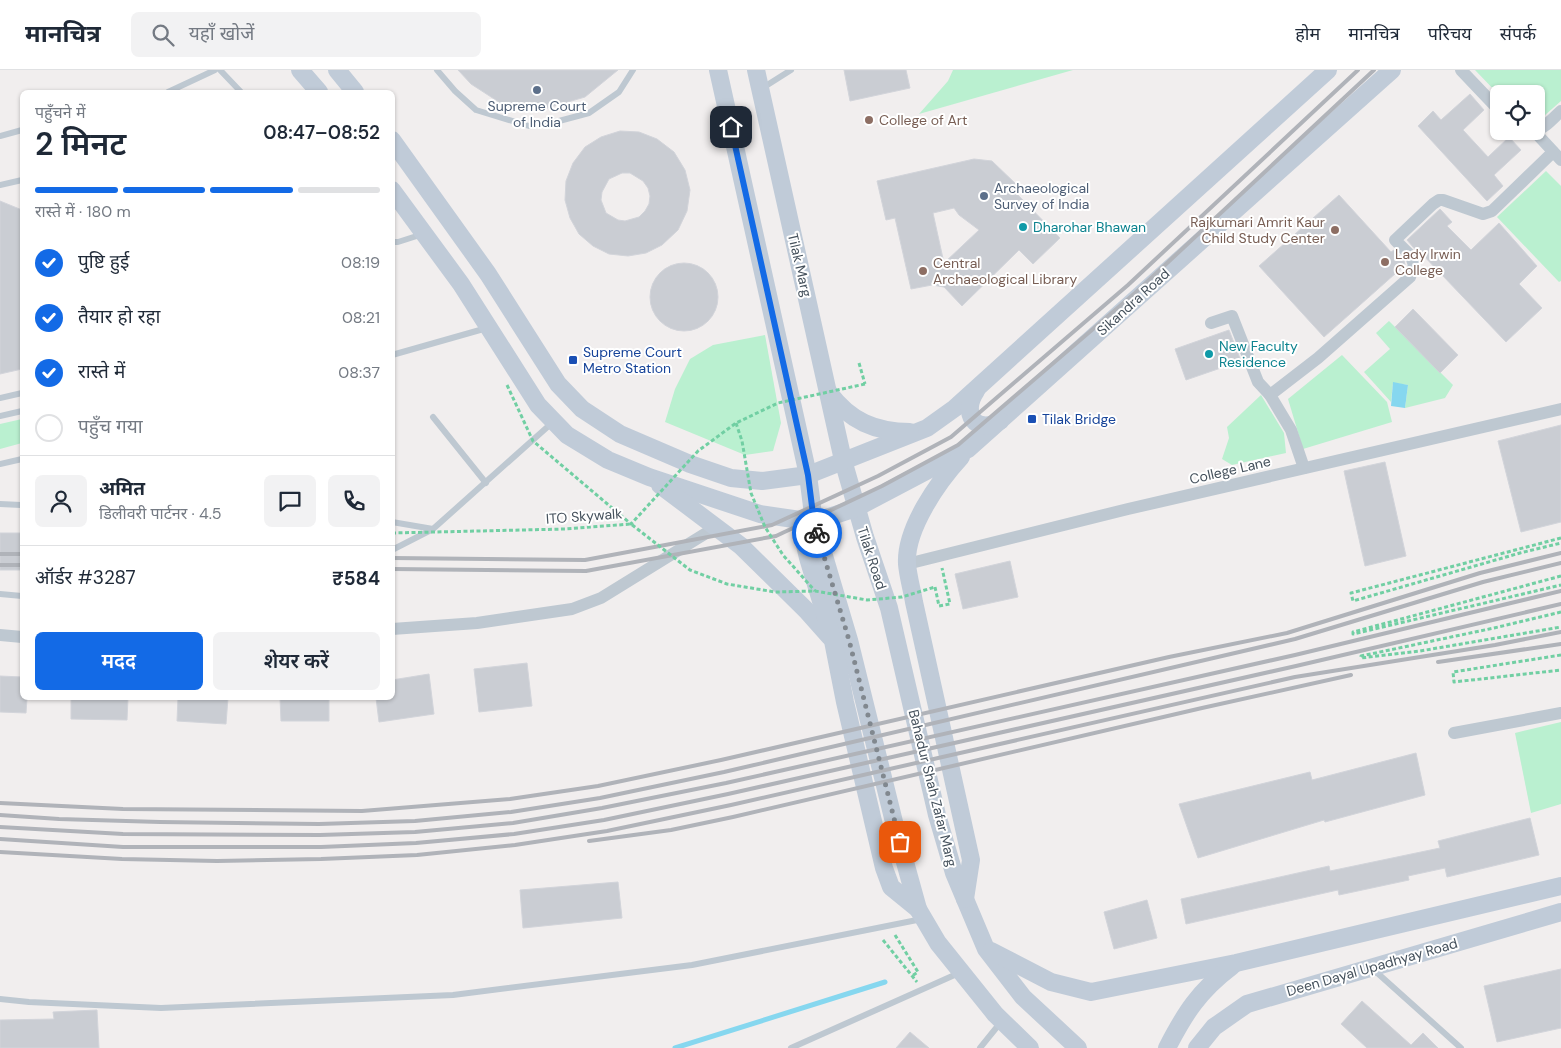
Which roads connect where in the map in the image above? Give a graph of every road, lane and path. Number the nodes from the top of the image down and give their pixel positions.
1 (215, 70) edge
2 (220, 70) edge
3 (300, 70) edge
4 (337, 70) edge
5 (437, 70) edge
6 (633, 70) edge
7 (718, 70) edge
8 (756, 70) edge
9 (791, 70) edge
10 (1328, 70) edge
11 (1392, 70) edge
12 (1461, 70) edge
13 (172, 90) edge
14 (239, 90) edge
15 (317, 90) edge
16 (354, 90) edge
17 (760, 90) junction
18 (1490, 101) edge
19 (1561, 111) edge
20 (1545, 125) edge
21 (20, 131) edge
22 (0, 136) edge
23 (1542, 140) edge
24 (395, 144) edge
25 (1557, 156) edge
26 (20, 180) edge
27 (0, 185) edge
28 (395, 194) edge
29 (424, 233) junction
30 (395, 242) edge
31 (1211, 323) dead end
32 (488, 327) junction
33 (395, 354) edge
34 (858, 363) dead end
35 (507, 385) dead end
36 (976, 391) junction
37 (829, 392) junction
38 (20, 393) edge
39 (1270, 395) junction
40 (0, 398) edge
41 (1561, 409) edge
42 (20, 411) edge
43 (0, 416) edge
44 (433, 417) dead end
45 (1000, 421) junction
46 (554, 422) junction
47 (736, 423) junction
48 (917, 432) junction
49 (623, 435) junction
50 (533, 441) junction
51 (968, 449) junction
52 (20, 459) edge
53 (608, 460) junction
54 (843, 460) junction
55 (0, 464) edge
56 (1304, 468) junction
57 (808, 475) junction
58 (649, 477) junction
59 (486, 483) junction
60 (0, 504) edge
61 (20, 505) edge
62 (856, 508) junction
63 (806, 521) junction
64 (395, 523) edge
65 (631, 524) junction
66 (716, 527) junction
67 (433, 529) junction
68 (395, 533) edge
69 (1561, 538) edge
70 (1561, 543) edge
71 (395, 548) edge
72 (939, 555) junction
73 (907, 564) junction
74 (1561, 576) edge
75 (1561, 585) edge
76 (815, 591) junction
77 (0, 594) edge
78 (20, 596) edge
79 (914, 602) junction
80 (889, 608) junction
81 (1561, 612) edge
82 (1561, 627) edge
83 (395, 629) edge
84 (0, 635) edge
85 (20, 637) edge
86 (834, 641) junction
87 (1561, 655) edge
88 (1561, 670) edge
89 (1561, 713) edge
90 (1454, 733) dead end
91 (1561, 886) edge
92 (965, 899) junction
93 (1561, 912) edge
94 (920, 914) junction
95 (895, 935) dead end
96 (883, 940) dead end
97 (986, 949) junction
98 (1236, 963) junction
99 (1371, 967) junction
100 (961, 972) junction
101 (912, 976) junction
102 (922, 987) dead end
103 (0, 999) edge
104 (1002, 1021) junction
105 (791, 1048) edge
106 (980, 1048) edge
107 (1030, 1048) edge
108 (1078, 1048) edge
109 (1167, 1048) edge
110 (1197, 1048) edge
111 (1460, 1048) edge

1 - 13 lane
2 - 14 lane
3 - 15 main road
4 - 16 main road
5 - 6 lane
7 - 57 main road
8 - 17 main road, Tilak Marg
9 - 17 lane
10 - 36 main road
11 - 45 main road, Sikandra Road
12 - 18 street
17 - 37 main road, Tilak Marg
19 - 20 street
21 - 22 lane
23 - 25 street
24 - 49 main road
25 - 39 street
26 - 27 lane
28 - 29 main road
29 - 30 lane
29 - 32 main road
31 - 39 street
32 - 33 lane
32 - 46 main road
34 - 47 path, bridge
35 - 50 path, bridge
36 - 45 main road
36 - 48 main road
37 - 48 main road
37 - 54 main road, Tilak Marg
38 - 40 lane
39 - 56 street
41 - 56 street, College Lane
42 - 43 lane
44 - 59 lane
45 - 51 main road, Sikandra Road
46 - 50 lane
46 - 53 main road
47 - 65 path, bridge
47 - 76 path, bridge
48 - 54 main road
49 - 53 main road
49 - 57 main road
50 - 59 lane
50 - 65 path, bridge
51 - 62 main road, Sikandra Road
51 - 73 main road
52 - 55 lane
53 - 58 main road
54 - 57 main road
54 - 62 main road, Tilak Road
56 - 72 street, College Lane
57 - 63 main road
58 - 63 main road
58 - 66 main road
59 - 67 lane
60 - 61 lane
62 - 63 main road, Sikandra Road
62 - 80 main road, Tilak Road
63 - 86 main road
63 - 94 main road
64 - 67 lane
65 - 68 path, ITO Skywalk, bridge
65 - 76 path, ITO Skywalk, bridge
66 - 83 street
66 - 86 main road
67 - 71 lane
69 - 70 path
72 - 73 street, College Lane
72 - 76 path, ITO Skywalk, bridge
73 - 79 main road
74 - 75 path
77 - 78 lane
79 - 80 main road
79 - 92 main road
80 - 92 main road, Bahadur Shah Zafar Marg
81 - 82 path
84 - 85 street
86 - 94 main road
87 - 88 path
89 - 90 street
91 - 98 main road
92 - 97 main road, Bahadur Shah Zafar Marg
93 - 99 main road, Deen Dayal Upadhyay Road
94 - 100 main road
94 - 103 lane
95 - 101 path
96 - 101 path
97 - 98 main road
97 - 108 main road, Bahadur Shah Zafar Marg
98 - 109 main road
99 - 110 main road, Deen Dayal Upadhyay Road
99 - 111 lane
100 - 104 main road
100 - 105 lane
101 - 102 path
104 - 106 lane
104 - 107 main road

